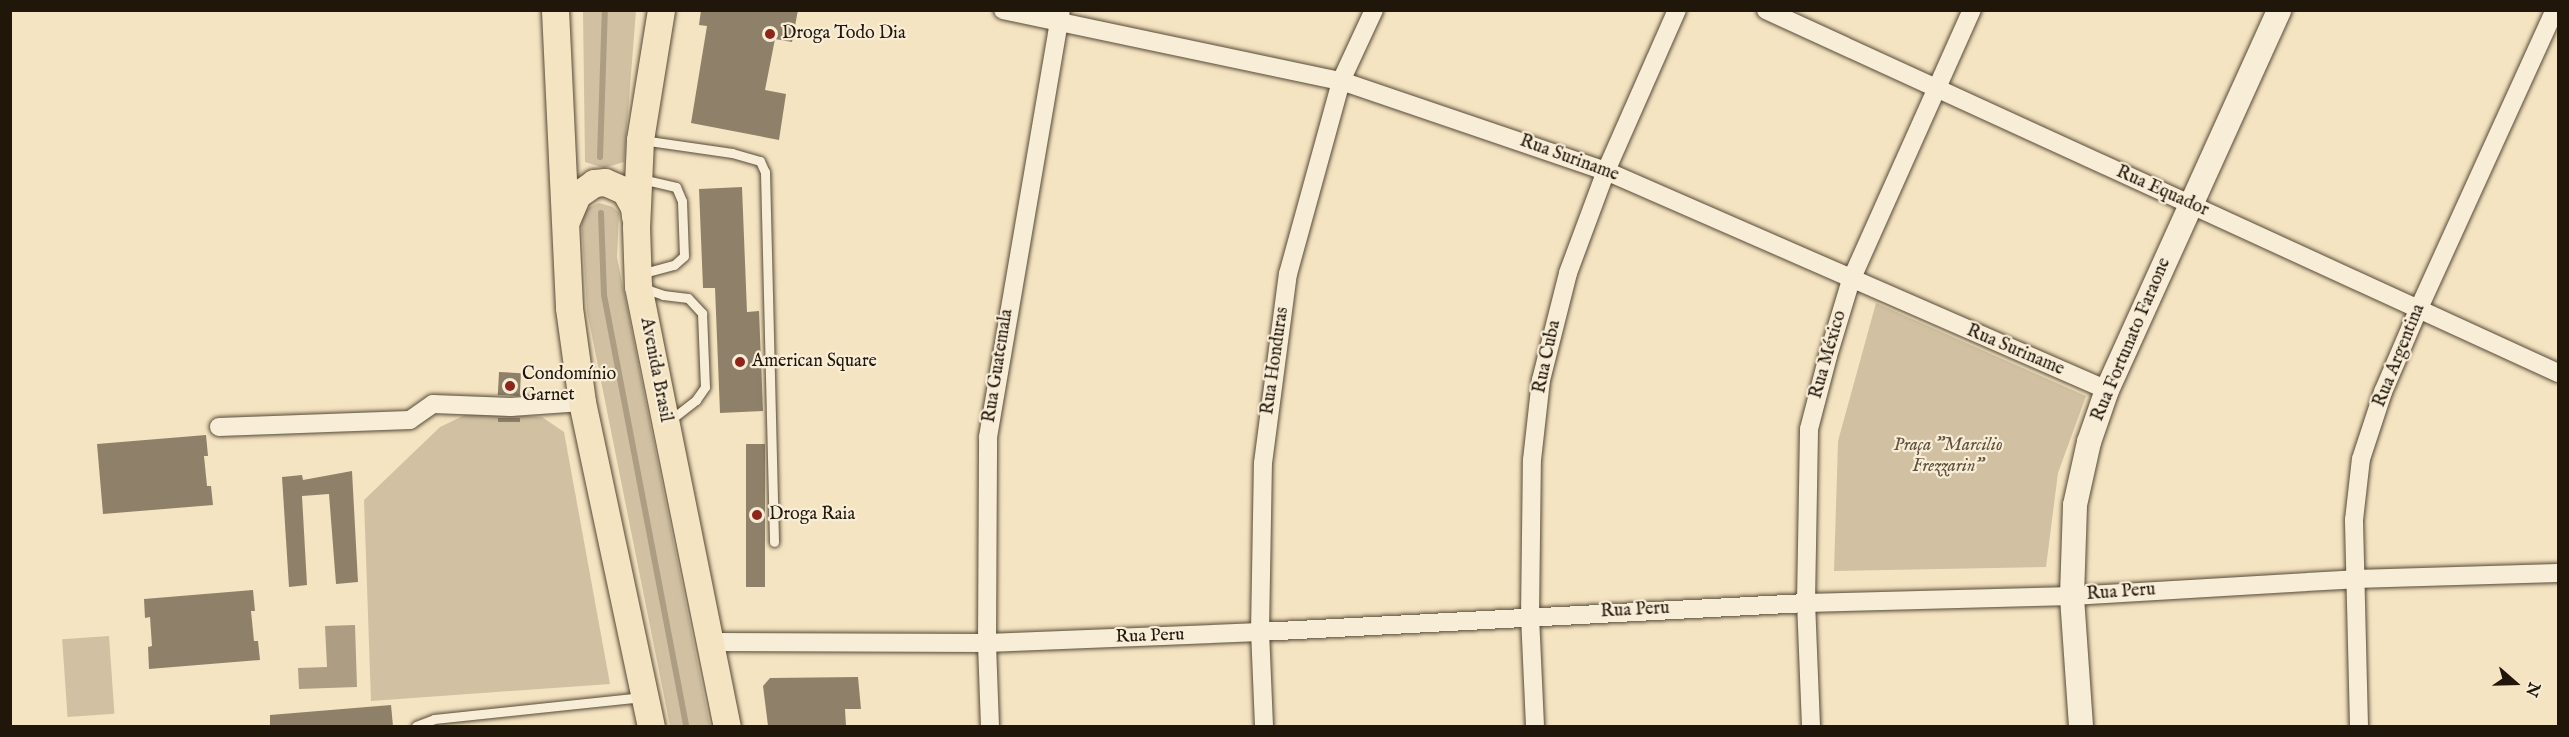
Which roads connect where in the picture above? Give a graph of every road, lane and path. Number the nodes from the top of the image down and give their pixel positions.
1 (555, 10) edge
2 (661, 10) edge
3 (1003, 10) edge
4 (1374, 10) edge
5 (1677, 10) edge
6 (1766, 10) edge
7 (1972, 10) edge
8 (2280, 10) edge
9 (2555, 10) edge
10 (1060, 16) edge
11 (1341, 81) junction
12 (1935, 90) junction
13 (640, 140) junction
14 (1606, 171) junction
15 (638, 178) junction
16 (2192, 206) junction
17 (565, 225) junction
18 (636, 227) junction
19 (638, 280) junction
20 (1851, 280) junction
21 (2419, 308) junction
22 (2559, 373) edge
23 (2107, 390) junction
24 (582, 402) junction
25 (666, 424) junction
26 (219, 427) dead end
27 (774, 542) dead end
28 (2559, 573) edge
29 (2355, 579) junction
30 (2072, 596) junction
31 (1806, 603) junction
32 (1530, 617) junction
33 (1260, 632) junction
34 (711, 642) junction
35 (987, 643) junction
36 (645, 697) junction
37 (416, 726) edge
38 (651, 726) edge
39 (727, 726) edge
40 (990, 726) edge
41 (1264, 726) edge
42 (1535, 726) edge
43 (1810, 726) edge
44 (2080, 726) edge
45 (2359, 726) edge

1 - 17 main road
2 - 13 main road, Avenida Brasil
3 - 10 street, Rua Suriname
4 - 11 street, Rua Honduras
5 - 14 street, Rua Cuba
6 - 12 street, Rua Equador
7 - 12 street, Rua México
8 - 16 main road, Rua Fortunato Faraone
9 - 21 street, Rua Argentina
10 - 11 street, Rua Suriname
10 - 35 street, Rua Guatemala
11 - 14 street, Rua Suriname
11 - 33 street, Rua Honduras
12 - 16 street, Rua Equador
12 - 20 street, Rua México
13 - 15 main road, Avenida Brasil
13 - 27 lane
14 - 20 street, Rua Suriname
14 - 32 street, Rua Cuba
15 - 18 main road, Avenida Brasil
15 - 19 lane
16 - 21 street, Rua Equador
16 - 23 main road, Rua Fortunato Faraone
17 - 18 main road
17 - 24 main road
18 - 19 main road, Avenida Brasil
19 - 25 main road, Avenida Brasil
19 - 25 lane
20 - 23 street, Rua Suriname
20 - 31 street, Rua México
21 - 22 street, Rua Equador
21 - 29 street, Rua Argentina
23 - 30 main road, Rua Fortunato Faraone
24 - 26 street
24 - 36 main road
25 - 34 main road, Avenida Brasil
28 - 29 street, Rua Peru
29 - 30 street, Rua Peru
29 - 45 street, Rua Argentina
30 - 31 street, Rua Peru
30 - 44 main road, Rua Fortunato Faraone
31 - 32 street, Rua Peru
31 - 43 street, Rua México
32 - 33 street, Rua Peru
32 - 42 street, Rua Cuba
33 - 35 street, Rua Peru
33 - 41 street, Rua Honduras
34 - 35 street, Rua Peru
34 - 39 main road, Avenida Brasil
35 - 40 street, Rua Guatemala
36 - 37 lane
36 - 38 main road

